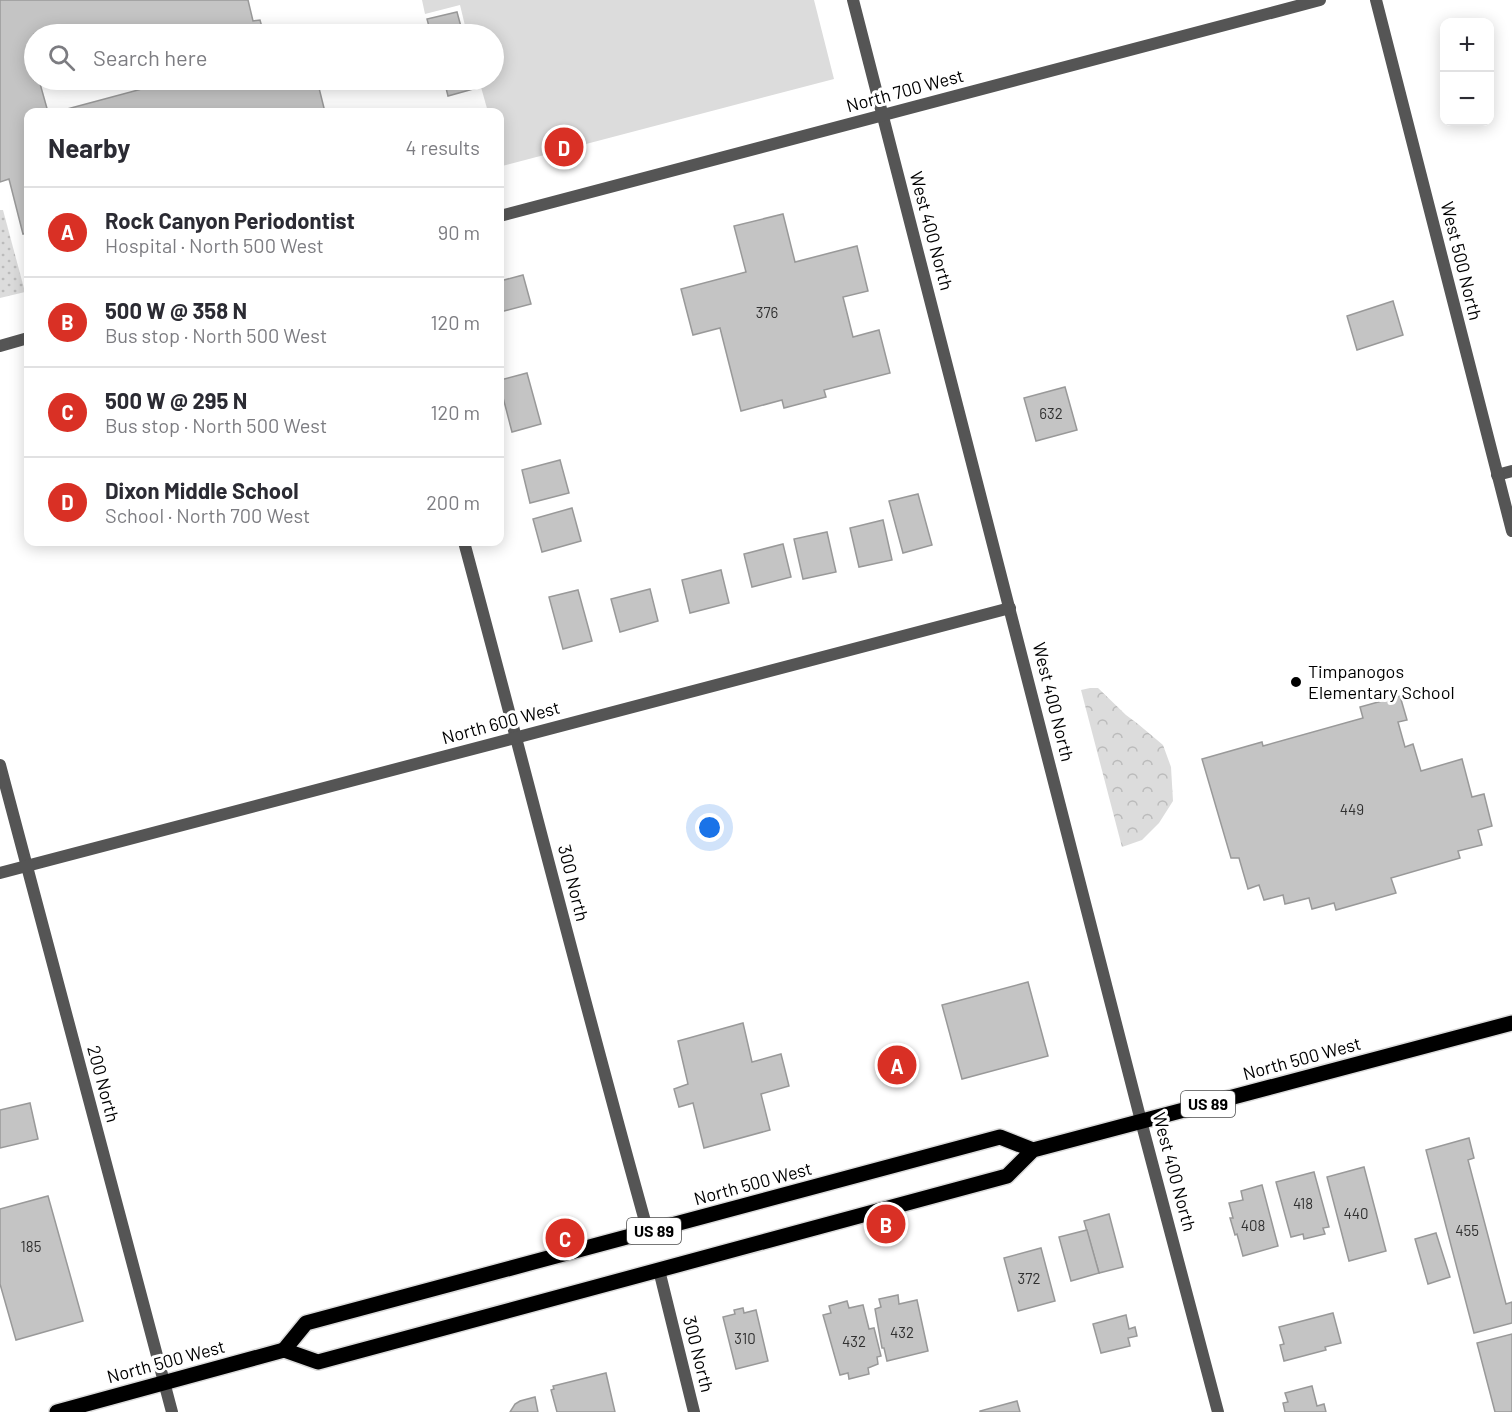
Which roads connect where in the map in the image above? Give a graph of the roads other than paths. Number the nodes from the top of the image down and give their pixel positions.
1 (853, 0) edge
2 (1320, 0) edge
3 (1376, 0) edge
4 (882, 116) junction
5 (504, 215) edge
6 (24, 339) edge
7 (0, 346) edge
8 (1512, 471) edge
9 (1497, 475) junction
10 (1512, 531) edge
11 (465, 546) edge
12 (1010, 608) junction
13 (517, 737) junction
14 (0, 765) edge
15 (27, 866) junction
16 (0, 873) edge
17 (1512, 1023) edge
18 (1141, 1121) junction
19 (1033, 1150) junction
20 (648, 1232) junction
21 (659, 1270) junction
22 (285, 1350) junction
23 (164, 1383) junction
24 (57, 1412) edge
25 (172, 1412) edge
26 (694, 1412) edge
27 (1218, 1412) edge

1 - 4 street, West 400 North
2 - 4 street, North 700 West
3 - 9 street, West 500 North
4 - 5 street, North 700 West
4 - 12 street, West 400 North
6 - 7 street
8 - 9 street
9 - 10 street, West 500 North
11 - 13 street, 300 North
12 - 13 street, North 600 West
12 - 18 street, West 400 North
13 - 15 street, North 600 West
13 - 20 street, 300 North
14 - 15 street, 200 North
15 - 16 street, North 600 West
15 - 23 street, 200 North
17 - 18 main road, North 500 West / US 89
18 - 19 main road, North 500 West / US 89
18 - 27 street, West 400 North
19 - 20 main road, North 500 West / US 89
19 - 21 main road, North 500 West / US 89
20 - 22 main road, North 500 West / US 89
21 - 22 main road, North 500 West / US 89
21 - 26 street, 300 North
22 - 23 main road, North 500 West
23 - 24 main road, North 500 West
23 - 25 street, 200 North

